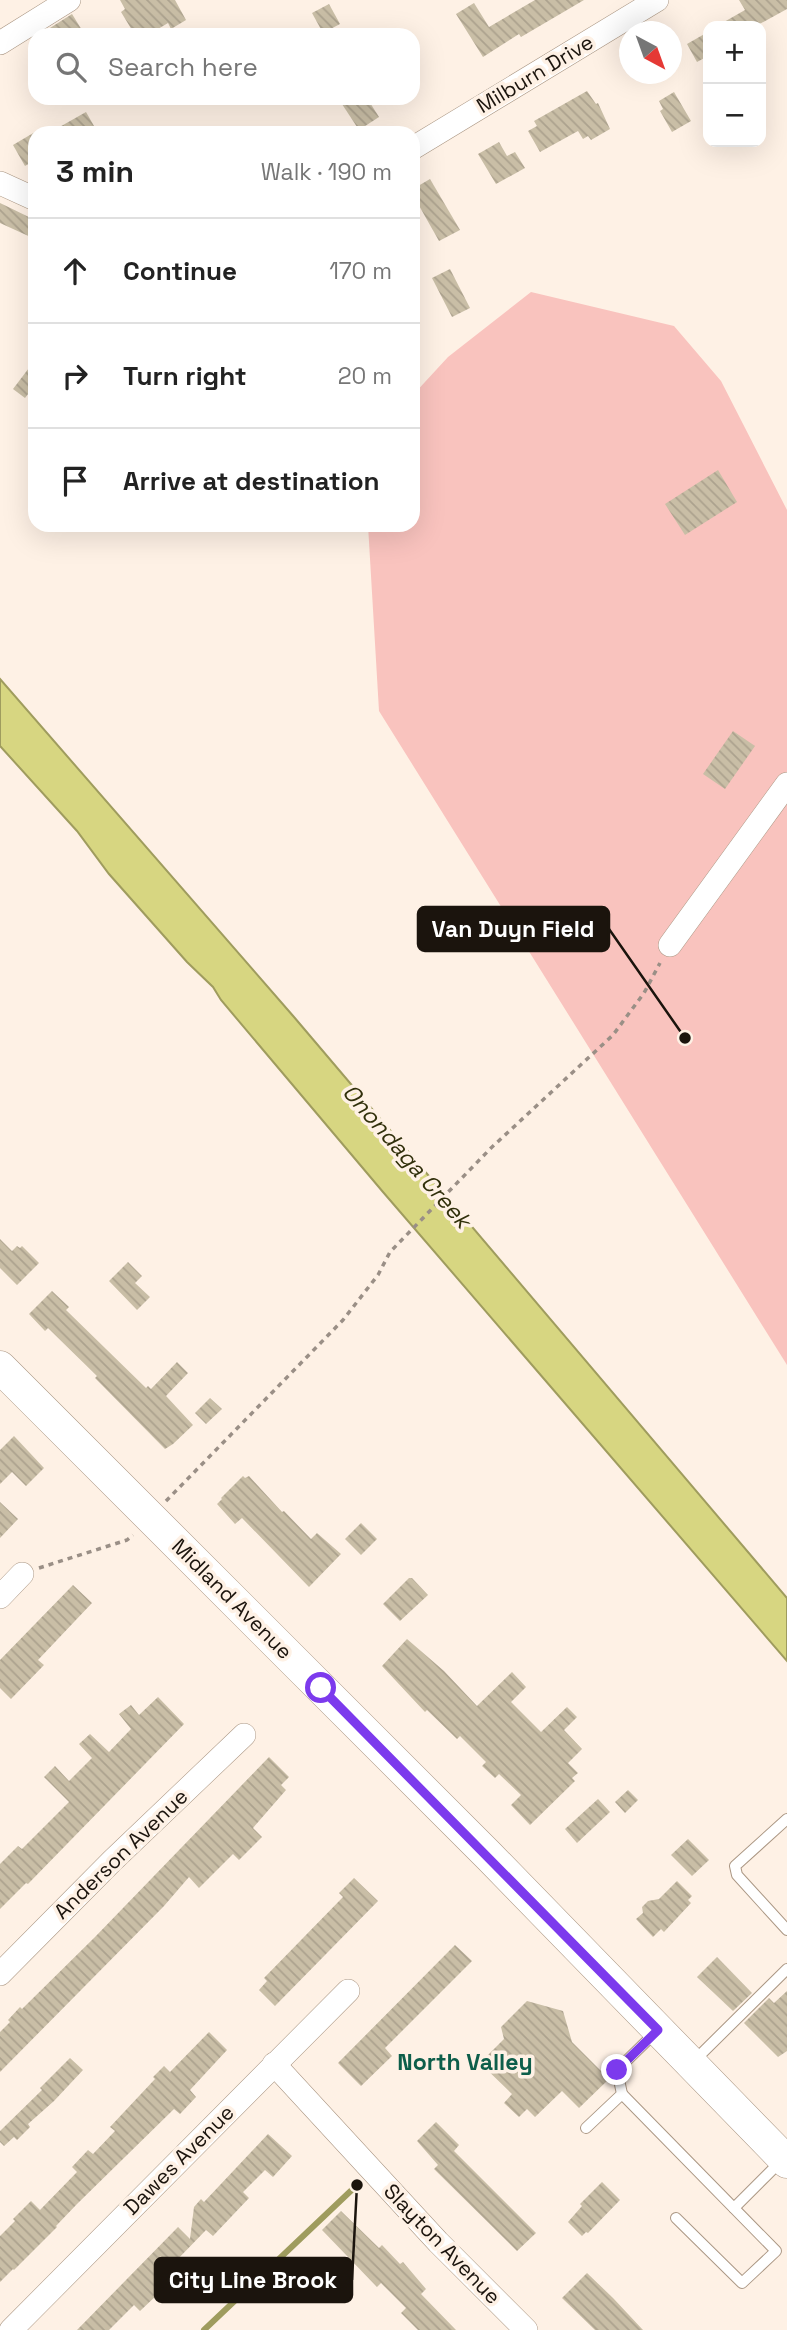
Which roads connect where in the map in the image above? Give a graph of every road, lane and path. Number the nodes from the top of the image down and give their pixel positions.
1 (68, 0) edge
2 (657, 0) edge
3 (0, 43) edge
4 (420, 144) edge
5 (0, 183) edge
6 (28, 196) edge
7 (787, 784) edge
8 (670, 946) joint
9 (0, 1367) edge
10 (164, 1504) dead end
11 (140, 1528) dead end
12 (22, 1574) joint
13 (0, 1597) edge
14 (244, 1735) dead end
15 (787, 1819) edge
16 (787, 1930) edge
17 (787, 1969) edge
18 (0, 1974) edge
19 (348, 1991) dead end
20 (658, 2030) junction
21 (274, 2064) junction
22 (691, 2064) junction
23 (622, 2094) junction
24 (586, 2128) dead end
25 (785, 2160) edge
26 (734, 2208) junction
27 (676, 2218) dead end
28 (11, 2330) edge
29 (526, 2330) edge

1 - 3 street
2 - 4 street, Milburn Drive
5 - 6 street
7 - 8 street
8 - 10 path
9 - 20 street, Midland Avenue
11 - 12 path
12 - 13 street
14 - 18 street, Anderson Avenue
15 - 16 lane
17 - 22 lane
19 - 21 street, Dawes Avenue
20 - 22 street, Midland Avenue
20 - 23 lane
21 - 28 street, Dawes Avenue
21 - 29 street, Slayton Avenue
22 - 25 street, Midland Avenue
23 - 24 lane
23 - 26 lane
25 - 26 lane
26 - 27 lane

